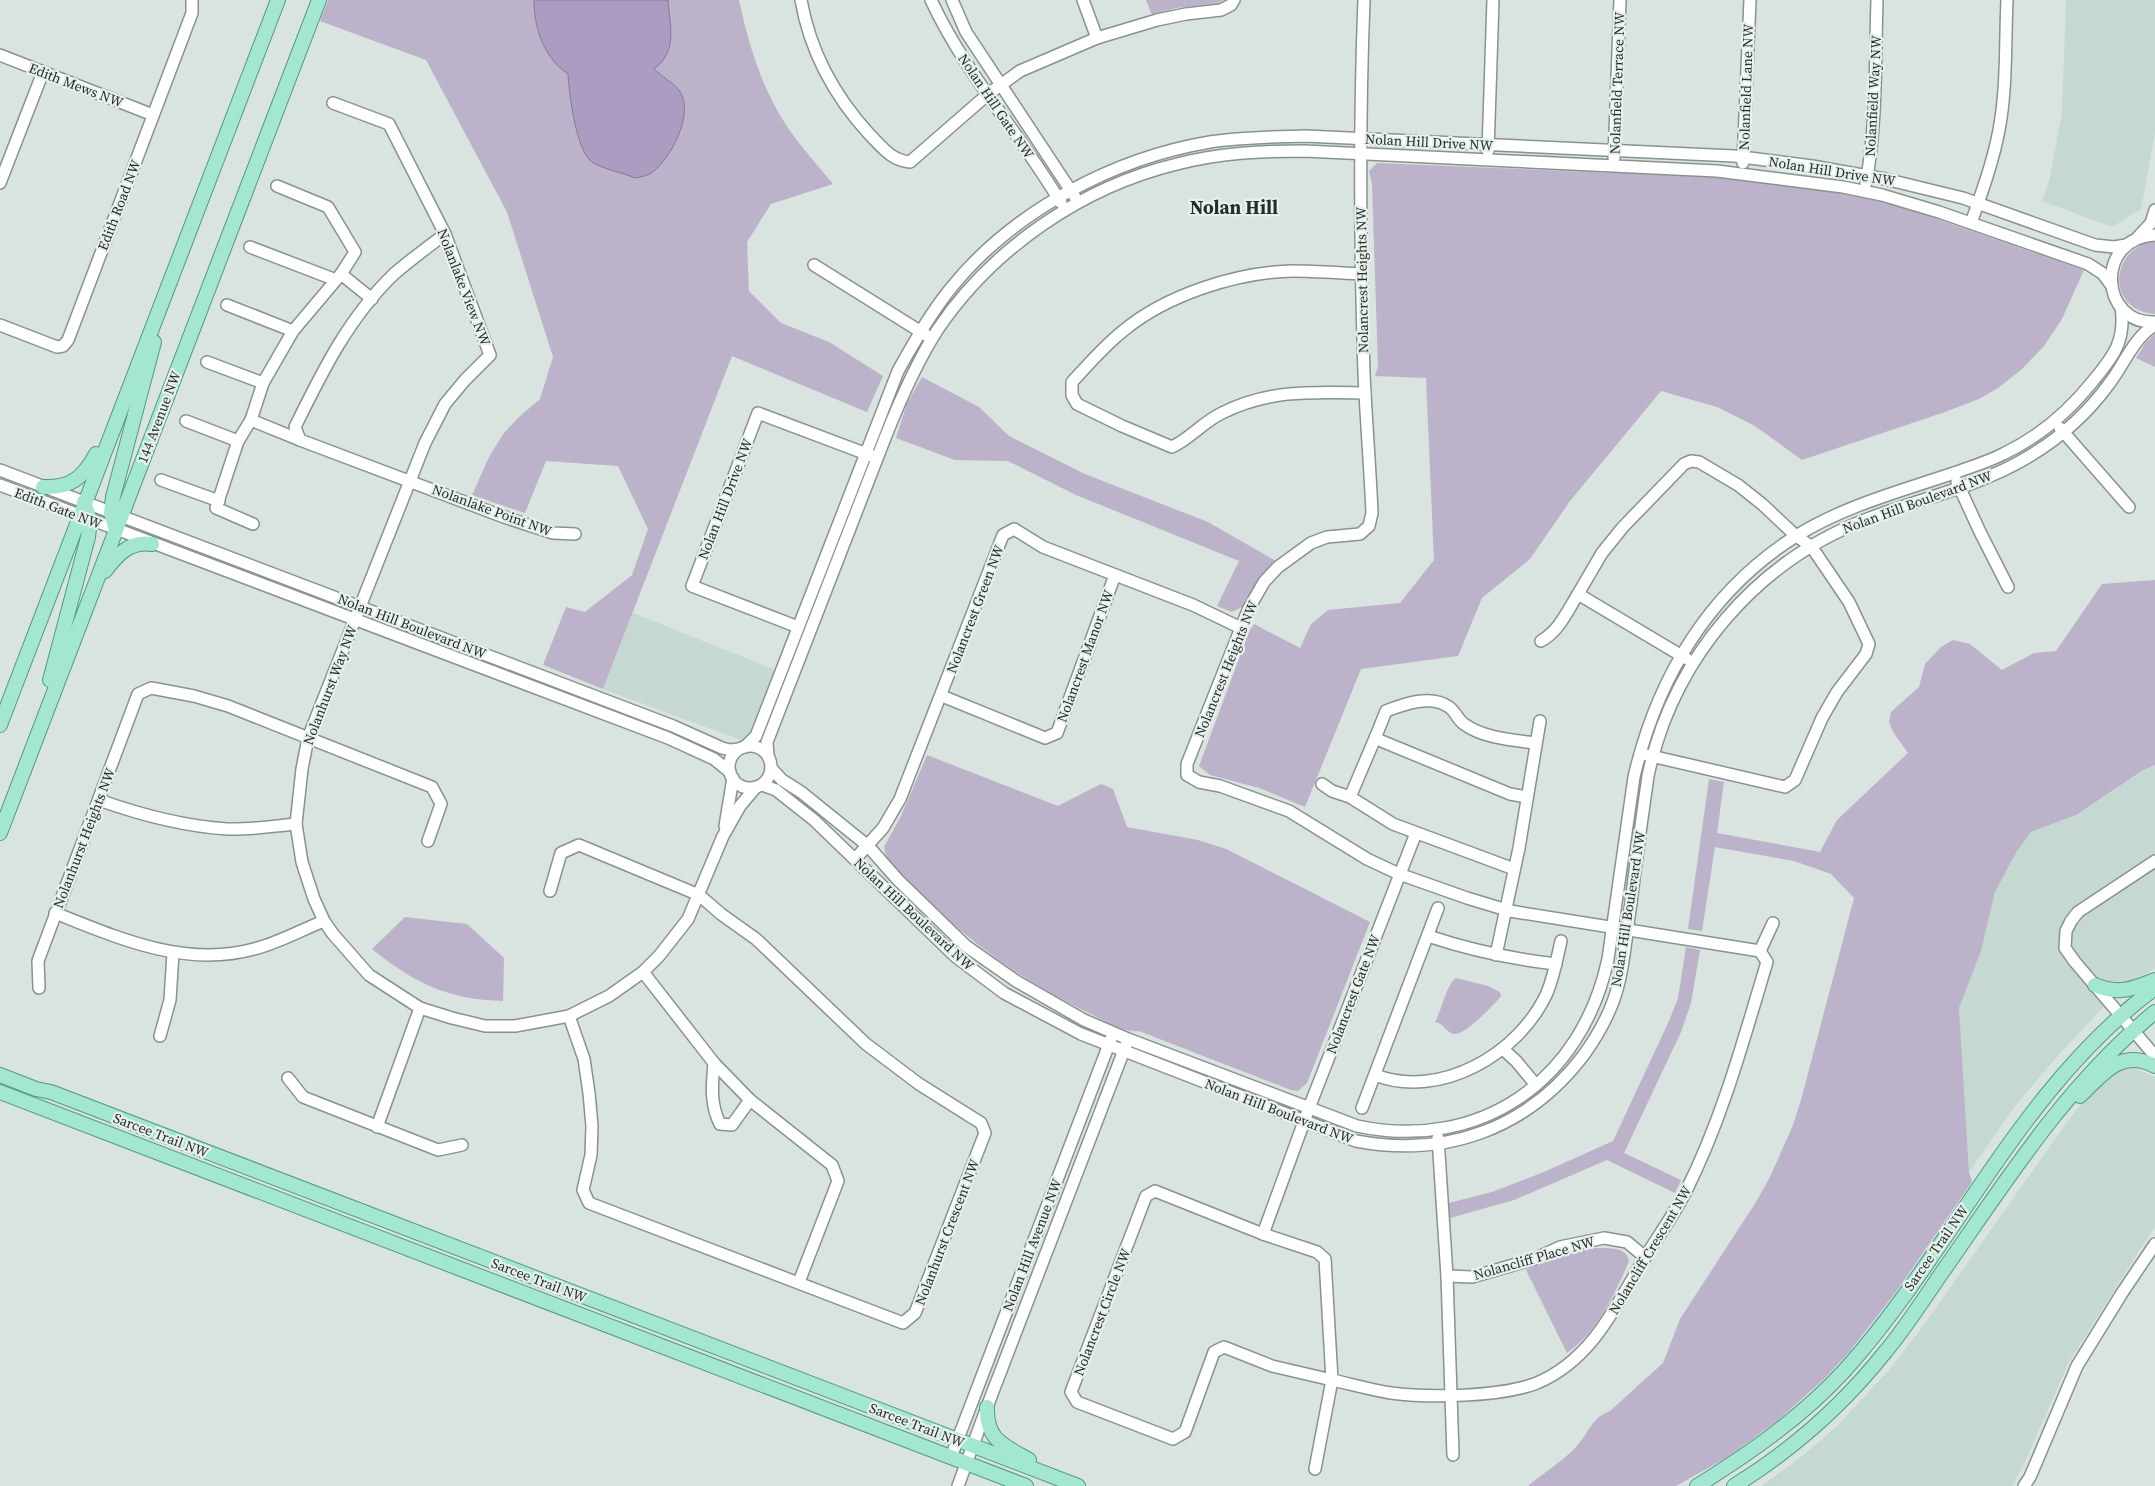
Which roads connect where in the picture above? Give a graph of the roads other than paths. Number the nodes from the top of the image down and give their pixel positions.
1 (192, 0) edge
2 (278, 0) edge
3 (318, 0) edge
4 (801, 0) edge
5 (931, 0) edge
6 (952, 0) edge
7 (1083, 0) edge
8 (1234, 0) edge
9 (1364, 0) edge
10 (1493, 0) edge
11 (1620, 0) edge
12 (1750, 0) edge
13 (1877, 0) edge
14 (2007, 0) edge
15 (1097, 38) junction
16 (0, 55) edge
17 (43, 72) junction
18 (1000, 85) junction
19 (987, 95) junction
20 (333, 103) dead end
21 (153, 115) junction
22 (1361, 139) junction
23 (1488, 145) junction
24 (1614, 152) junction
25 (1360, 154) junction
26 (1743, 157) junction
27 (1488, 160) junction
28 (1614, 166) junction
29 (1742, 173) junction
30 (1867, 176) junction
31 (0, 183) edge
32 (277, 186) dead end
33 (1071, 191) junction
34 (1864, 191) junction
35 (1058, 198) junction
36 (1079, 203) junction
37 (1978, 203) junction
38 (1065, 210) junction
39 (2155, 210) edge
40 (1972, 222) junction
41 (445, 234) junction
42 (2155, 235) edge
43 (2131, 242) junction
44 (250, 247) dead end
45 (814, 265) dead end
46 (174, 270) junction
47 (1362, 274) junction
48 (339, 277) junction
49 (2112, 286) junction
50 (372, 299) junction
51 (227, 305) dead end
52 (2121, 307) junction
53 (2155, 323) edge
54 (0, 325) edge
55 (293, 330) junction
56 (919, 332) junction
57 (932, 338) junction
58 (206, 362) dead end
59 (263, 383) junction
60 (1365, 393) junction
61 (122, 405) junction
62 (251, 420) junction
63 (186, 421) dead end
64 (2054, 421) junction
65 (2065, 432) junction
66 (300, 440) junction
67 (238, 441) junction
68 (866, 454) junction
69 (877, 458) junction
70 (0, 470) edge
71 (1953, 473) junction
72 (161, 480) dead end
73 (410, 480) junction
74 (0, 485) edge
75 (43, 487) junction
76 (1960, 487) junction
77 (219, 501) junction
78 (84, 502) junction
79 (2129, 506) dead end
80 (116, 515) junction
81 (84, 518) junction
82 (253, 524) dead end
83 (116, 530) junction
84 (575, 534) dead end
85 (1803, 541) junction
86 (152, 544) junction
87 (1115, 575) junction
88 (94, 586) junction
89 (2008, 586) dead end
90 (1578, 594) junction
91 (360, 606) junction
92 (355, 620) junction
93 (798, 627) junction
94 (1241, 628) junction
95 (1541, 641) dead end
96 (1681, 655) junction
97 (1693, 662) junction
98 (776, 683) junction
99 (788, 688) junction
100 (942, 696) junction
101 (1540, 721) dead end
102 (0, 725) edge
103 (1376, 736) junction
104 (308, 738) junction
105 (1535, 743) junction
106 (742, 748) junction
107 (31, 753) junction
108 (1640, 753) junction
109 (768, 756) junction
110 (1653, 756) junction
111 (771, 768) junction
112 (732, 775) junction
113 (1322, 784) dead end
114 (759, 786) junction
115 (1350, 797) junction
116 (1527, 797) junction
117 (99, 800) junction
118 (296, 824) junction
119 (0, 833) edge
120 (1416, 833) junction
121 (723, 836) junction
122 (428, 840) dead end
123 (868, 846) junction
124 (856, 858) junction
125 (2155, 860) edge
126 (1514, 869) junction
127 (1399, 874) junction
128 (550, 891) dead end
129 (699, 895) junction
130 (1438, 908) dead end
131 (1506, 910) junction
132 (55, 913) junction
133 (324, 921) junction
134 (1773, 923) dead end
135 (1613, 927) junction
136 (1627, 930) junction
137 (1428, 936) junction
138 (1561, 941) dead end
139 (1760, 952) junction
140 (173, 953) junction
141 (1496, 955) junction
142 (1556, 964) junction
143 (643, 972) junction
144 (2155, 980) edge
145 (2095, 985) junction
146 (39, 988) dead end
147 (2155, 988) edge
148 (420, 1008) junction
149 (2155, 1012) edge
150 (2121, 1015) junction
151 (569, 1016) junction
152 (2134, 1029) junction
153 (1114, 1032) junction
154 (160, 1036) dead end
155 (1128, 1039) junction
156 (1109, 1046) junction
157 (1502, 1049) junction
158 (1123, 1051) junction
159 (2155, 1056) edge
160 (714, 1063) junction
161 (0, 1066) edge
162 (2155, 1066) edge
163 (0, 1075) edge
164 (1375, 1076) junction
165 (288, 1078) dead end
166 (1536, 1085) junction
167 (0, 1092) edge
168 (51, 1092) junction
169 (750, 1100) junction
170 (1362, 1108) dead end
171 (1306, 1114) junction
172 (377, 1127) junction
173 (1436, 1129) junction
174 (2034, 1142) junction
175 (1438, 1144) junction
176 (462, 1145) dead end
177 (1263, 1234) junction
178 (2155, 1244) edge
179 (1645, 1257) junction
180 (1447, 1276) junction
181 (799, 1282) junction
182 (1332, 1380) junction
183 (1451, 1394) junction
184 (987, 1407) junction
185 (957, 1440) junction
186 (972, 1446) junction
187 (1453, 1455) dead end
188 (951, 1457) junction
189 (966, 1463) junction
190 (1316, 1469) dead end
191 (1040, 1471) junction
192 (1738, 1485) edge
193 (958, 1486) edge
194 (1026, 1486) edge
195 (1078, 1486) edge
196 (1697, 1486) edge
197 (2024, 1486) edge

1 - 21 street, Edith Road NW
2 - 46 main road
3 - 80 main road, 144 Avenue NW
4 - 19 street
5 - 19 street, Nolan Hill Gate NW
6 - 18 street, Nolan Hill Gate NW
7 - 15 street
8 - 15 street
9 - 22 street, Nolancrest Heights NW
10 - 23 street
11 - 24 street, Nolanfield Terrace NW
12 - 26 street, Nolanfield Lane NW
13 - 30 street, Nolanfield Way NW
14 - 37 street
15 - 18 street
16 - 17 street, Edith Mews NW
17 - 21 street, Edith Mews NW
17 - 31 street
18 - 19 street
18 - 33 street, Nolan Hill Gate NW
19 - 35 street, Nolan Hill Gate NW
20 - 41 street, Nolanlake View NW
21 - 54 street, Edith Road NW
22 - 23 street, Nolan Hill Drive NW
22 - 25 street, Nolancrest Heights NW
22 - 33 street, Nolan Hill Drive NW
23 - 24 street, Nolan Hill Drive NW
23 - 27 street
24 - 26 street, Nolan Hill Drive NW
24 - 28 street, Nolanfield Terrace NW
25 - 27 street, Nolan Hill Drive NW
25 - 36 street, Nolan Hill Drive NW
25 - 47 street, Nolancrest Heights NW
26 - 29 street, Nolanfield Lane NW
26 - 30 street, Nolan Hill Drive NW
27 - 28 street, Nolan Hill Drive NW
28 - 29 street, Nolan Hill Drive NW
29 - 34 street, Nolan Hill Drive NW
30 - 34 street, Nolanfield Way NW
30 - 37 street, Nolan Hill Drive NW
32 - 48 street
33 - 35 street, Nolan Hill Drive NW
33 - 36 street, Nolan Hill Gate NW
34 - 40 street, Nolan Hill Drive NW
35 - 38 street, Nolan Hill Gate NW
35 - 56 street, Nolan Hill Drive NW
36 - 38 street, Nolan Hill Drive NW
37 - 40 street
37 - 43 street, Nolan Hill Drive NW
38 - 57 street, Nolan Hill Drive NW
39 - 43 street
40 - 49 street, Nolan Hill Drive NW
41 - 50 street
41 - 73 street, Nolanlake View NW
42 - 43 street, Nolan Hill Drive NW
43 - 49 street
44 - 48 street
45 - 56 street
46 - 61 main road
46 - 80 main road
47 - 60 street, Nolancrest Heights NW
47 - 60 street
48 - 50 street
48 - 55 street
49 - 52 street
50 - 66 street
51 - 55 street
52 - 53 street
52 - 64 street, Nolan Hill Boulevard NW
53 - 65 street, Nolan Hill Boulevard NW
55 - 59 street
56 - 57 street
56 - 68 street, Nolan Hill Drive NW
57 - 69 street, Nolan Hill Drive NW
58 - 59 street
59 - 62 street
60 - 94 street, Nolancrest Heights NW
61 - 75 main road
61 - 78 main road
62 - 66 street, Nolanlake Point NW
62 - 67 street
63 - 67 street
64 - 65 street
64 - 71 street, Nolan Hill Boulevard NW
65 - 76 street, Nolan Hill Boulevard NW
65 - 79 street
66 - 73 street, Nolanlake Point NW
67 - 77 street
68 - 69 street, Nolan Hill Drive NW
68 - 93 street, Nolan Hill Drive NW
68 - 93 street, Nolan Hill Drive NW
69 - 99 street, Nolan Hill Drive NW
70 - 75 street, Edith Gate NW
71 - 76 street
71 - 85 street, Nolan Hill Boulevard NW
72 - 77 street
73 - 84 street, Nolanlake Point NW
73 - 91 street, Nolanlake View NW
74 - 81 street, Edith Gate NW
75 - 78 street, Edith Gate NW
76 - 85 street, Nolan Hill Boulevard NW
76 - 89 street
77 - 82 street
78 - 80 street, Nolan Hill Boulevard NW
78 - 81 main road
80 - 83 main road, 144 Avenue NW
80 - 91 street, Nolan Hill Boulevard NW
81 - 83 street, Edith Gate NW
81 - 102 main road
81 - 107 main road
83 - 86 street, Nolan Hill Boulevard NW
83 - 88 main road, 144 Avenue NW
85 - 90 street
85 - 96 street, Nolan Hill Boulevard NW
85 - 97 street, Nolan Hill Boulevard NW
85 - 110 street
86 - 88 main road
86 - 92 street, Nolan Hill Boulevard NW
87 - 94 street, Nolancrest Green NW
87 - 100 street, Nolancrest Manor NW
87 - 100 street, Nolancrest Green NW
88 - 107 main road, 144 Avenue NW
90 - 95 street
90 - 96 street
91 - 92 street, Nolanhurst Way NW
91 - 106 street, Nolan Hill Boulevard NW
92 - 104 street, Nolanhurst Way NW
92 - 112 street, Nolan Hill Boulevard NW
93 - 98 street, Nolan Hill Drive NW
94 - 127 street, Nolancrest Heights NW
96 - 97 street
96 - 108 street, Nolan Hill Boulevard NW
97 - 110 street, Nolan Hill Boulevard NW
98 - 99 street
98 - 106 street, Nolan Hill Drive NW
99 - 109 street, Nolan Hill Drive NW
100 - 123 street, Nolancrest Green NW
101 - 105 street
103 - 105 street
103 - 115 street
103 - 116 street
104 - 117 street, Nolanhurst Heights NW
104 - 118 street, Nolanhurst Way NW
104 - 122 street, Nolanhurst Heights NW
105 - 116 street
106 - 109 street
106 - 112 street
107 - 119 main road, 144 Avenue NW
108 - 110 street
108 - 135 street, Nolan Hill Boulevard NW
109 - 111 street
110 - 136 street, Nolan Hill Boulevard NW
111 - 114 street
111 - 123 street, Nolan Hill Boulevard NW
112 - 114 street
112 - 121 street, Nolanhurst Way NW
113 - 115 street
114 - 121 street, Nolanhurst Way NW
114 - 124 street, Nolan Hill Boulevard NW
115 - 120 street
116 - 126 street
117 - 118 street
117 - 132 street, Nolanhurst Heights NW
118 - 133 street, Nolanhurst Way NW
120 - 126 street
120 - 127 street
121 - 129 street, Nolanhurst Way NW
123 - 124 street, Nolancrest Green NW
123 - 153 street, Nolan Hill Boulevard NW
124 - 156 street, Nolan Hill Boulevard NW
125 - 145 street
126 - 131 street
127 - 131 street, Nolancrest Heights NW
127 - 171 street, Nolancrest Gate NW
128 - 129 street
129 - 143 street, Nolanhurst Way NW
129 - 181 street, Nolanhurst Crescent NW
130 - 137 street
131 - 135 street, Nolancrest Heights NW
131 - 141 street
132 - 140 street, Nolanhurst Heights NW
132 - 146 street
133 - 140 street, Nolanhurst Heights NW
133 - 148 street, Nolanhurst Way NW
134 - 139 street
135 - 136 street
135 - 166 street, Nolan Hill Boulevard NW
136 - 139 street
136 - 175 street, Nolan Hill Boulevard NW
137 - 141 street
137 - 164 street
138 - 142 street
139 - 179 street, Nolancliff Crescent NW
140 - 154 street
141 - 142 street
142 - 157 street
143 - 151 street, Nolanhurst Way NW
143 - 160 street
144 - 145 main road
145 - 150 street
147 - 150 main road, Sarcee Trail NW
148 - 151 street, Nolanhurst Way NW
148 - 172 street
149 - 152 main road, Sarcee Trail NW
150 - 152 street
150 - 196 main road, Sarcee Trail NW
151 - 181 street, Nolanhurst Crescent NW
152 - 159 street
152 - 174 main road, Sarcee Trail NW
153 - 155 street, Nolan Hill Boulevard NW
153 - 156 street, Nolan Hill Avenue NW
155 - 158 street, Nolan Hill Avenue NW
155 - 171 street, Nolan Hill Boulevard NW
156 - 158 street, Nolan Hill Boulevard NW
156 - 185 street, Nolan Hill Avenue NW
157 - 164 street
157 - 166 street
158 - 171 street, Nolan Hill Boulevard NW
158 - 184 street, Nolan Hill Avenue NW
160 - 169 street
160 - 169 street
161 - 168 main road
162 - 174 main road
163 - 168 main road, Sarcee Trail NW
164 - 170 street
165 - 172 street
166 - 173 street, Nolan Hill Boulevard NW
167 - 188 main road, Sarcee Trail NW
168 - 185 main road, Sarcee Trail NW
169 - 181 street
171 - 173 street, Nolan Hill Boulevard NW
171 - 175 street, Nolan Hill Boulevard NW
171 - 177 street
172 - 176 street
173 - 175 street
174 - 192 main road, Sarcee Trail NW
175 - 180 street
177 - 182 street, Nolancrest Circle NW
177 - 182 street, Nolancrest Circle NW
178 - 197 street
179 - 180 street, Nolancliff Place NW
179 - 183 street, Nolancliff Crescent NW
180 - 183 street
182 - 183 street, Nolancliff Crescent NW
182 - 190 street
183 - 187 street
184 - 186 street, Nolan Hill Avenue NW
184 - 191 main road
185 - 186 main road, Sarcee Trail NW
185 - 188 street, Nolan Hill Avenue NW
186 - 189 street, Nolan Hill Avenue NW
186 - 191 main road, Sarcee Trail NW
188 - 189 main road, Sarcee Trail NW
189 - 193 street, Nolan Hill Avenue NW
189 - 194 main road, Sarcee Trail NW
191 - 195 main road, Sarcee Trail NW

